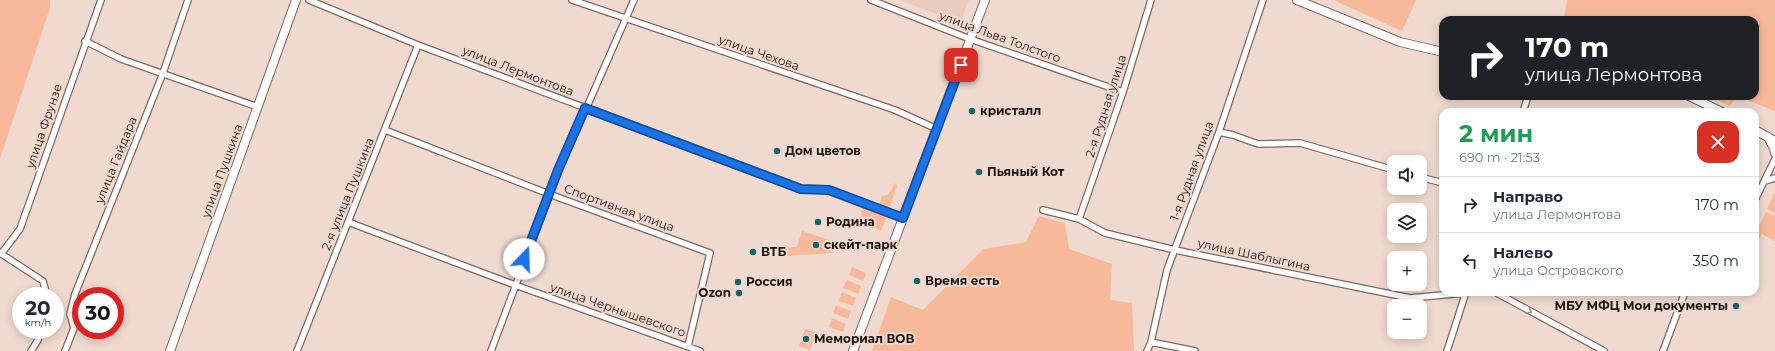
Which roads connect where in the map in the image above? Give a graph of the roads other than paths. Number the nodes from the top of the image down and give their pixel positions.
1 (101, 0) edge
2 (188, 0) edge
3 (296, 0) edge
4 (309, 0) edge
5 (572, 0) edge
6 (634, 0) edge
7 (871, 0) edge
8 (985, 0) edge
9 (1151, 0) edge
10 (1263, 0) edge
11 (1297, 0) edge
12 (626, 19) junction
13 (970, 39) junction
14 (85, 41) junction
15 (418, 45) junction
16 (1439, 51) edge
17 (163, 73) junction
18 (1123, 92) junction
19 (1696, 100) edge
20 (258, 107) junction
21 (585, 108) junction
22 (1714, 108) edge
23 (937, 129) junction
24 (385, 130) junction
25 (1219, 132) junction
26 (1759, 132) edge
27 (1767, 136) junction
28 (1775, 141) edge
29 (1775, 154) edge
30 (1775, 159) edge
31 (1387, 168) edge
32 (1775, 178) edge
33 (1427, 179) edge
34 (1765, 181) junction
35 (1439, 182) edge
36 (1759, 192) edge
37 (549, 194) junction
38 (1043, 210) dead end
39 (903, 218) junction
40 (1079, 219) junction
41 (348, 222) junction
42 (1175, 250) junction
43 (0, 254) edge
44 (515, 285) junction
45 (45, 287) edge
46 (1439, 295) edge
47 (1464, 296) edge
48 (1502, 296) edge
49 (1684, 296) edge
50 (38, 339) edge
51 (1151, 342) junction
52 (688, 346) junction
53 (31, 351) edge
54 (64, 351) edge
55 (170, 351) edge
56 (297, 351) edge
57 (491, 351) edge
58 (700, 351) edge
59 (853, 351) edge
60 (1147, 351) edge
61 (1195, 351) edge
62 (1447, 351) edge
63 (1604, 351) edge
64 (1663, 351) edge

1 - 14 street, улица Фрунзе
2 - 17 street, улица Гайдара
3 - 20 street, улица Пушкина
4 - 15 street, улица Лермонтова
5 - 12 street, улица Чехова
6 - 12 street
7 - 13 street, улица Льва Толстого
8 - 13 street
9 - 18 street, 2-я Рудная улица
10 - 25 street, 1-я Рудная улица
11 - 16 street
12 - 21 street
12 - 23 street, улица Чехова
13 - 18 street, улица Льва Толстого
13 - 23 street
14 - 17 street
14 - 43 street, улица Фрунзе
15 - 21 street, улица Лермонтова
15 - 24 street, 2-я улица Пушкина
17 - 20 street
17 - 54 street, улица Гайдара
18 - 40 street, 2-я Рудная улица
19 - 22 street
20 - 55 street, улица Пушкина
21 - 37 street
21 - 39 street, улица Лермонтова
23 - 39 street
24 - 37 street, Спортивная улица
24 - 41 street, 2-я улица Пушкина
25 - 31 street
25 - 42 street, 1-я Рудная улица
26 - 27 street
27 - 28 street
27 - 29 street
30 - 34 street
32 - 34 street
33 - 35 street
34 - 36 street
37 - 44 street
37 - 52 street, Спортивная улица
38 - 40 street, улица Шаблыгина
39 - 59 street
40 - 42 street, улица Шаблыгина
41 - 44 street, улица Чернышевского
41 - 56 street, 2-я улица Пушкина
42 - 46 street, улица Шаблыгина
42 - 51 street, 1-я Рудная улица
43 - 45 street
44 - 52 street, улица Чернышевского
44 - 57 street
47 - 62 street
48 -> 63 street
49 - 64 street
50 - 53 street
51 - 60 street, 1-я Рудная улица
51 - 61 street
52 - 58 street, улица Чернышевского

